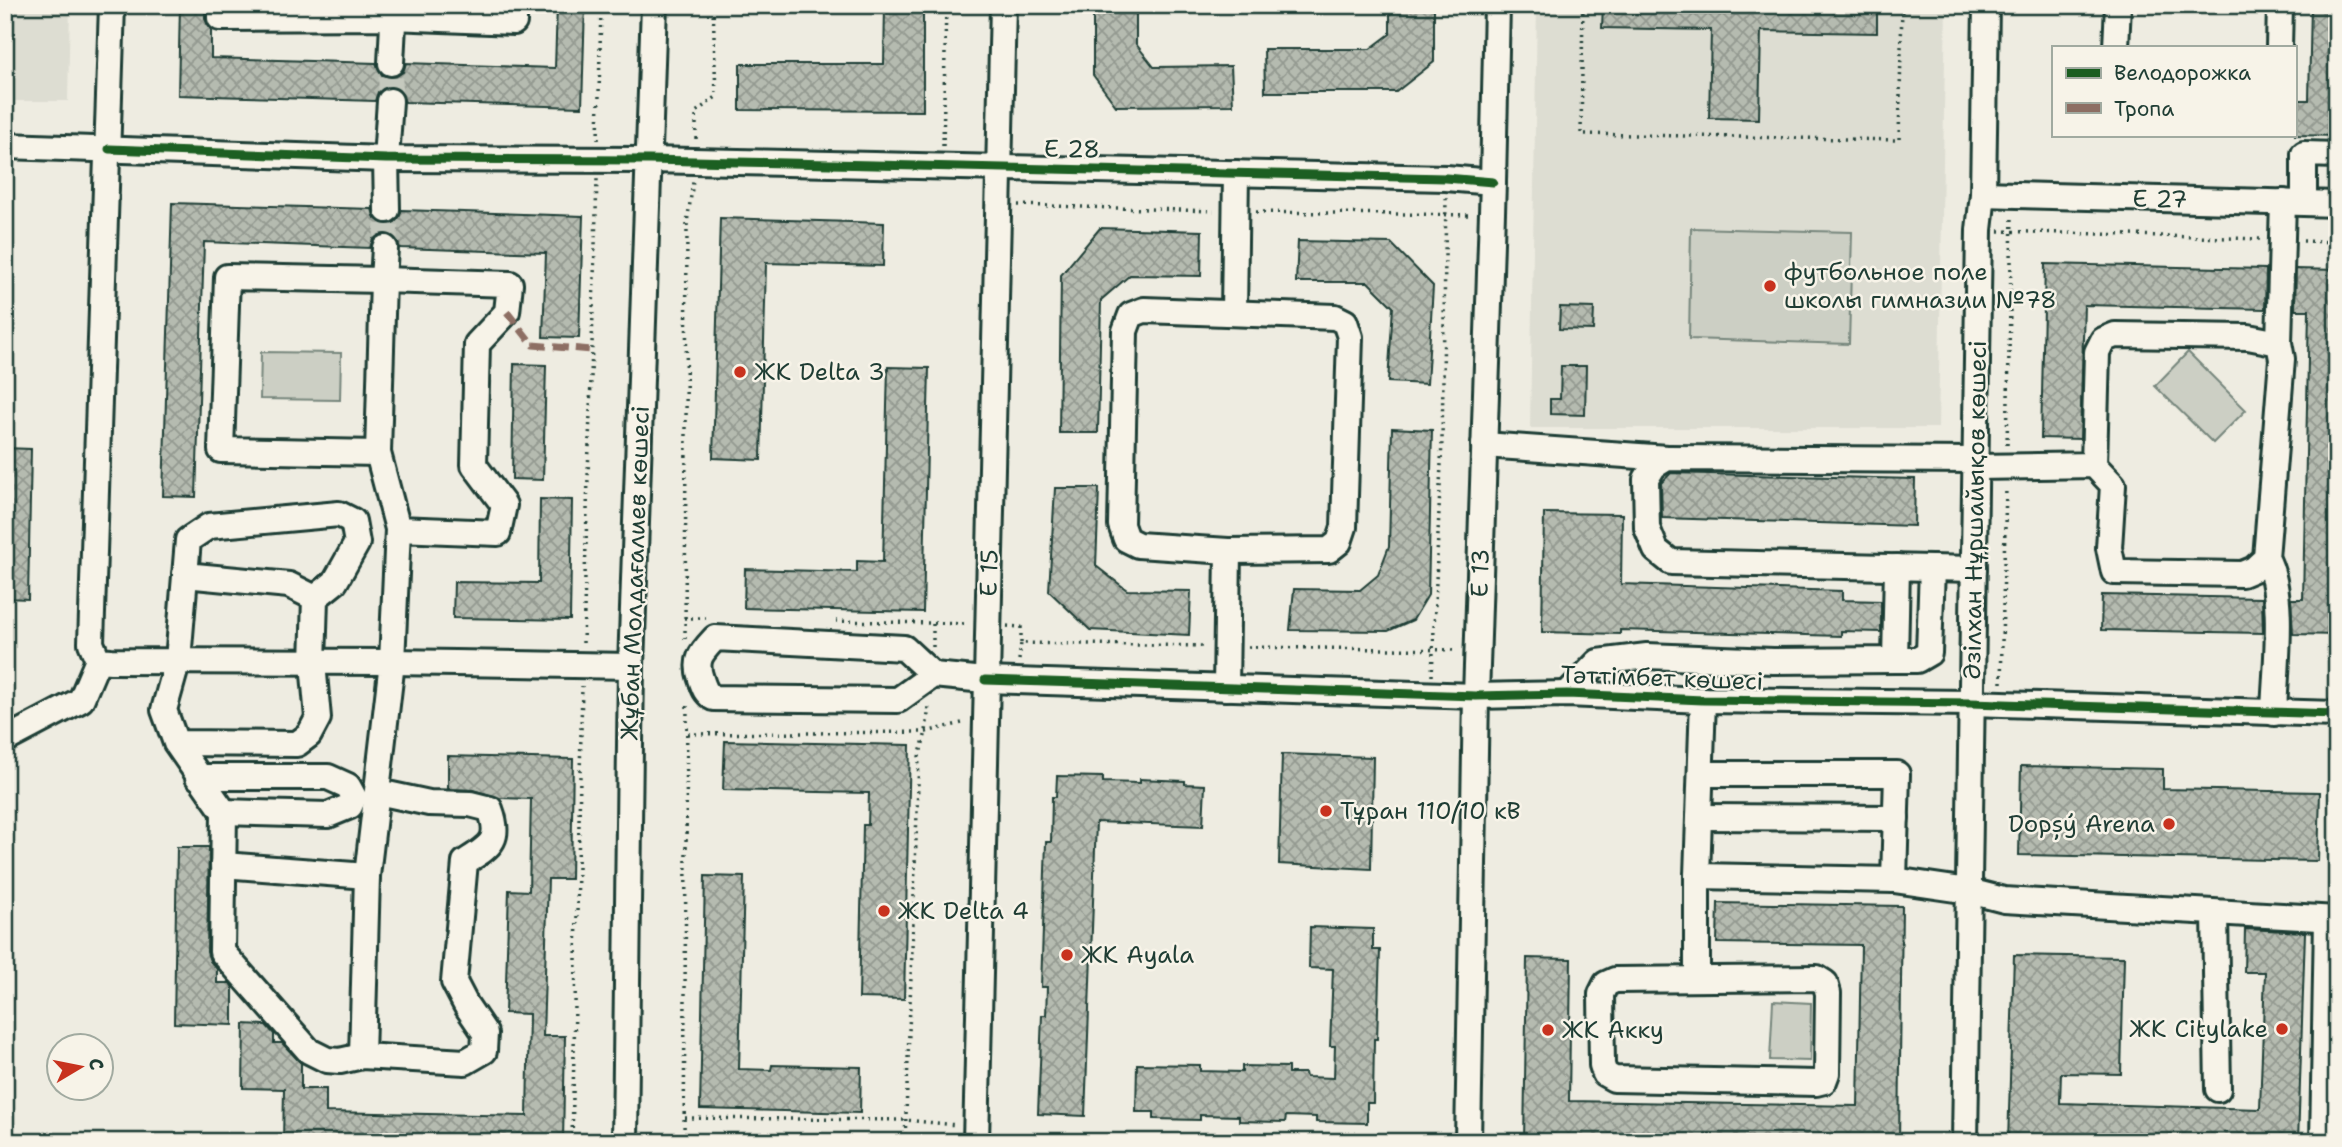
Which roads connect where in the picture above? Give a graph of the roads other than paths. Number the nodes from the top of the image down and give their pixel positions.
1 (112, 5) edge
2 (220, 5) edge
3 (514, 5) edge
4 (654, 5) edge
5 (1003, 5) edge
6 (1497, 5) edge
7 (1986, 5) edge
8 (2118, 5) edge
9 (2280, 5) edge
10 (394, 11) edge
11 (2116, 46) edge
12 (2280, 46) edge
13 (391, 63) tunnel mouth
14 (390, 101) tunnel mouth
15 (5, 146) edge
16 (109, 149) junction
17 (2337, 155) edge
18 (386, 159) junction
19 (649, 160) junction
20 (1000, 167) junction
21 (1236, 173) junction
22 (1493, 182) junction
23 (1983, 194) junction
24 (2293, 202) junction
25 (2337, 204) edge
26 (387, 209) tunnel mouth
27 (385, 248) tunnel mouth
28 (383, 280) junction
29 (1234, 312) junction
30 (2280, 344) junction
31 (1484, 445) junction
32 (378, 453) junction
33 (1667, 458) junction
34 (1976, 463) junction
35 (2094, 465) junction
36 (398, 529) junction
37 (1228, 551) junction
38 (2266, 558) junction
39 (1897, 567) junction
40 (1932, 568) junction
41 (1974, 569) junction
42 (185, 575) junction
43 (315, 598) junction
44 (97, 660) junction
45 (178, 660) junction
46 (1895, 660) junction
47 (392, 662) junction
48 (313, 663) junction
49 (631, 666) junction
50 (933, 675) junction
51 (985, 680) junction
52 (1226, 688) junction
53 (1567, 694) junction
54 (1476, 696) junction
55 (1703, 700) junction
56 (1971, 704) junction
57 (2274, 713) junction
58 (2337, 714) edge
59 (5, 740) edge
60 (176, 743) junction
61 (1701, 774) junction
62 (198, 776) junction
63 (378, 792) junction
64 (224, 812) junction
65 (1699, 817) junction
66 (1896, 818) junction
67 (223, 865) junction
68 (367, 876) junction
69 (1697, 876) junction
70 (1895, 880) junction
71 (1969, 891) junction
72 (2215, 913) junction
73 (2332, 919) edge
74 (1696, 979) junction
75 (362, 1056) junction
76 (2217, 1089) dead end
77 (976, 1134) edge
78 (625, 1142) edge
79 (1468, 1142) edge
80 (1965, 1142) edge
81 (2323, 1142) edge

1 - 16 street
2 - 10 street
3 - 10 street
4 - 19 street, Жұбан Молдағалиев көшесі
5 - 20 street, E 15
6 - 22 street, E 13
7 - 23 street, Әзілхан Нұршайықов көшесі
8 - 11 street
9 - 12 street
10 - 13 street
14 - 18 street
15 - 16 street, E 28
16 - 18 street, E 28
16 - 44 street
17 - 24 street
18 - 19 street, E 28
18 - 26 street
19 - 20 street, E 28
19 - 49 street, Жұбан Молдағалиев көшесі
20 - 21 street, E 28
20 - 51 street, E 15
21 - 22 street, E 28
21 - 29 street
22 - 31 street, E 13
23 - 24 street, E 27
23 - 34 street, Әзілхан Нұршайықов көшесі
24 - 25 street, E 27
24 - 30 street
27 - 28 street
28 - 32 street
28 - 32 street
28 - 36 street
29 - 37 street
29 - 37 street
30 - 35 street
30 - 38 street
31 - 33 street
31 - 54 street, E 13
32 - 36 street
33 - 34 street
33 - 39 street
34 - 35 street
34 - 41 street, Әзілхан Нұршайықов көшесі
35 - 38 street
36 - 47 street
37 - 52 street
38 - 57 street
39 - 40 street
39 - 46 street
40 - 41 street
40 - 46 street
41 - 56 street, Әзілхан Нұршайықов көшесі
42 - 43 street
42 - 43 street
42 - 45 street
43 - 48 street
44 - 45 street
44 - 59 street
45 - 48 street
45 - 60 street
46 - 53 street
47 - 48 street
47 - 49 street
47 - 63 street
48 - 60 street
49 - 78 street, Жұбан Молдағалиев көшесі
50 - 50 street
50 - 51 street, Тәттімбет көшесі
51 - 52 street, Тәттімбет көшесі
51 - 77 street, E 15
52 - 54 street, Тәттімбет көшесі
53 - 54 street, Тәттімбет көшесі
53 - 55 street, Тәттімбет көшесі
54 - 79 street, E 13
55 - 56 street, Тәттімбет көшесі
55 - 61 street
56 - 57 street, Тәттімбет көшесі
56 - 71 street, Әзілхан Нұршайықов көшесі
57 - 58 street, Тәттімбет көшесі
60 - 62 street
61 - 65 street
61 - 66 street
62 - 64 street
62 - 64 street
63 - 68 street
63 - 75 street
64 - 67 street
65 - 66 street
65 - 69 street
66 - 70 street
67 - 68 street
67 - 75 street
68 - 75 street
69 - 70 street
69 - 74 street
70 - 71 street
71 - 72 street
71 - 80 street, Әзілхан Нұршайықов көшесі
72 - 73 street
72 - 76 street
73 - 81 street
74 - 74 street

